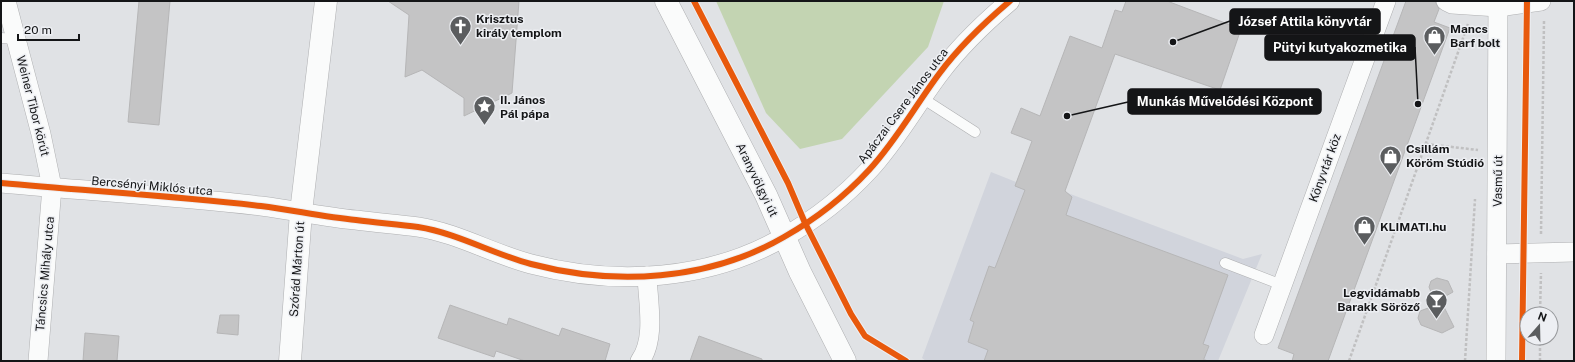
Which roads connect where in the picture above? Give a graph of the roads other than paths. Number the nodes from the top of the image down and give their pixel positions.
1 (6, 1) edge
2 (314, 1) edge
3 (326, 1) edge
4 (666, 1) edge
5 (1010, 1) edge
6 (1386, 1) edge
7 (1446, 1) edge
8 (1498, 9) edge
9 (1542, 10) edge
10 (8, 39) edge
11 (922, 98) junction
12 (312, 129) junction
13 (975, 132) dead end
14 (1, 183) edge
15 (52, 187) junction
16 (301, 212) junction
17 (785, 237) junction
18 (1574, 252) edge
19 (1497, 254) junction
20 (1225, 263) dead end
21 (647, 276) junction
22 (1282, 285) junction
23 (1264, 334) dead end
24 (38, 361) edge
25 (290, 361) edge
26 (640, 361) edge
27 (845, 361) edge
28 (1496, 361) edge

1 - 10 street, Weiner Tibor körút
2 - 12 street, Szórád Márton út
3 - 12 street, Szórád Márton út
4 - 17 street, Aranyvölgyi út
5 - 11 street, Apáczai Csere János utca
6 - 22 street, Könyvtár köz
7 - 8 street
8 - 9 street
8 - 19 street, Vasmű út
10 - 15 street, Weiner Tibor körút
11 - 13 lane
11 - 17 street, Apáczai Csere János utca
12 - 16 street, Szórád Márton út
14 - 15 street, Bercsényi Miklós utca
15 - 16 street, Bercsényi Miklós utca
15 - 24 street, Táncsics Mihály utca
16 - 21 street, Apáczai Csere János utca
16 - 25 street, Szórád Márton út
17 - 21 street, Apáczai Csere János utca
17 - 27 street, Aranyvölgyi út
18 - 19 street
19 - 28 street, Vasmű út
20 - 22 lane
21 - 26 street
22 - 23 street, Könyvtár köz

